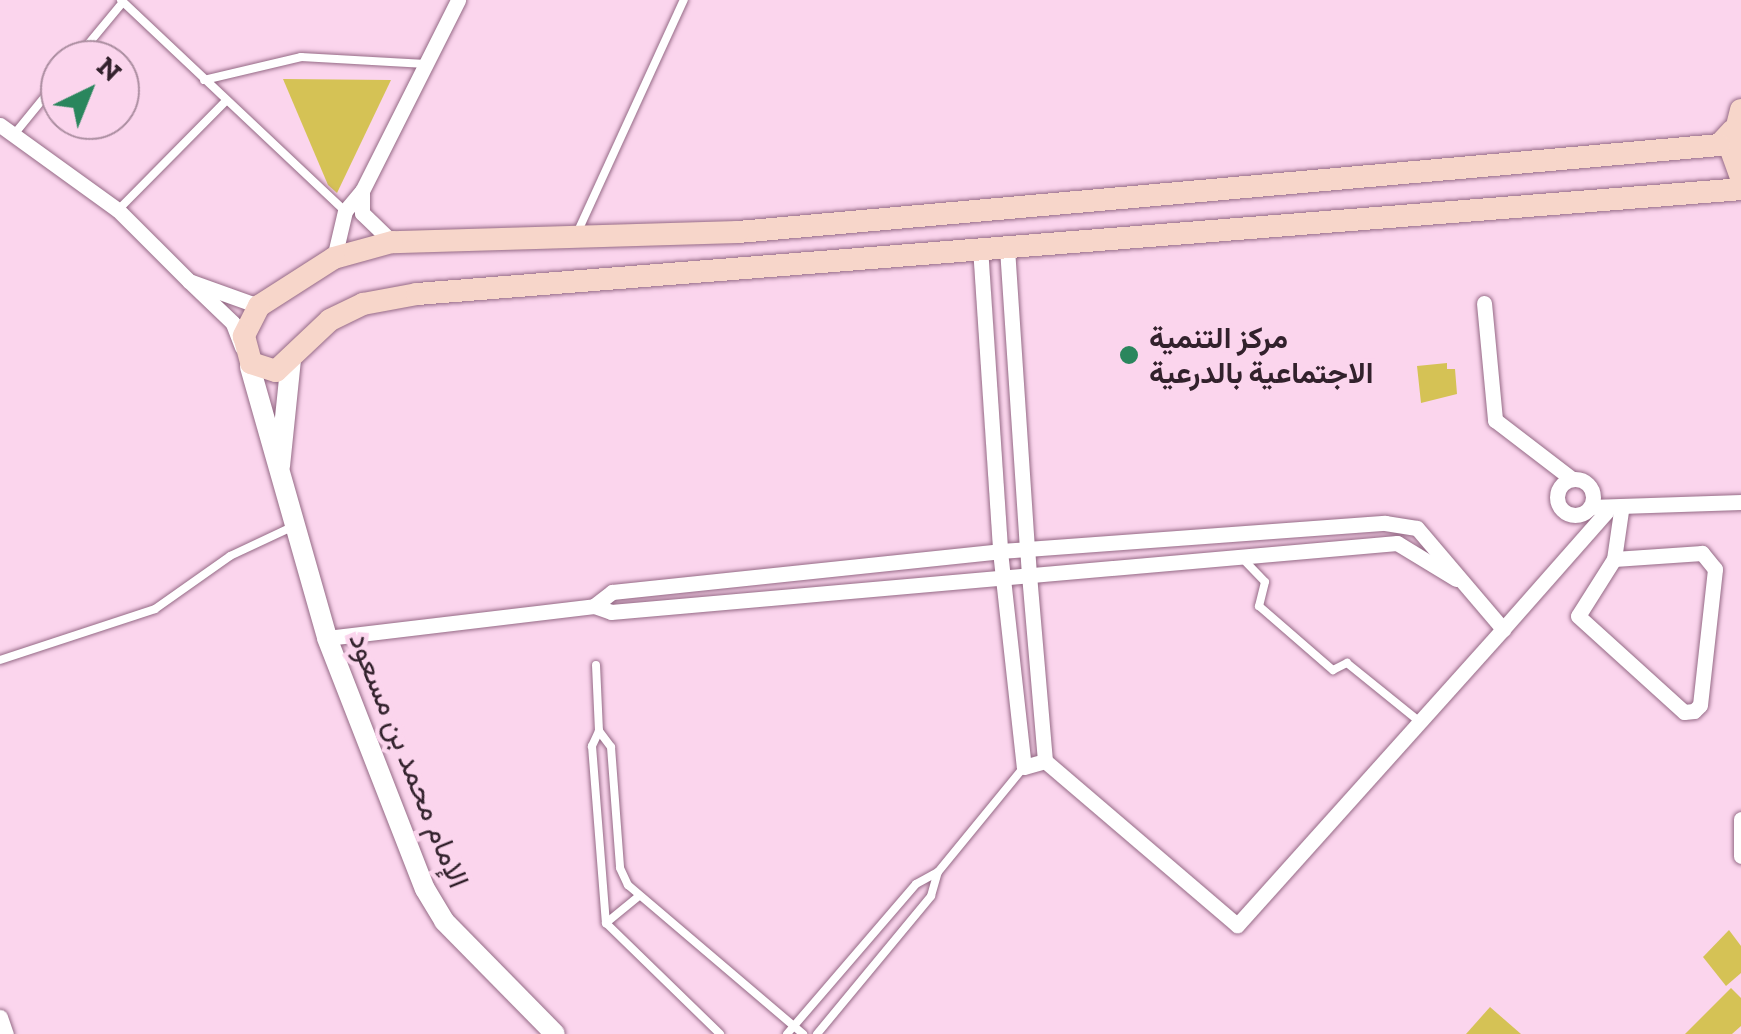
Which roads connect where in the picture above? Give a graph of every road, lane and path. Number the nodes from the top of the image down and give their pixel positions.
1 (458, 0) edge
2 (684, 0) edge
3 (122, 1) edge
4 (91, 40) edge
5 (428, 64) junction
6 (204, 80) junction
7 (40, 97) edge
8 (224, 103) junction
9 (1737, 120) edge
10 (4, 131) edge
11 (1741, 178) edge
12 (1741, 189) edge
13 (362, 191) junction
14 (118, 210) junction
15 (345, 211) junction
16 (738, 232) junction
17 (576, 236) junction
18 (514, 238) junction
19 (392, 242) junction
20 (1007, 245) junction
21 (980, 247) junction
22 (334, 258) junction
23 (742, 265) junction
24 (189, 281) junction
25 (519, 281) junction
26 (1484, 304) dead end
27 (259, 306) junction
28 (291, 360) junction
29 (250, 367) joint
30 (280, 468) junction
31 (1572, 479) junction
32 (1741, 502) edge
33 (1590, 507) junction
34 (1614, 510) junction
35 (296, 525) junction
36 (1028, 549) junction
37 (1000, 550) junction
38 (1239, 555) junction
39 (1614, 559) junction
40 (1029, 574) junction
41 (1004, 576) junction
42 (1480, 596) junction
43 (594, 606) junction
44 (1502, 629) junction
45 (327, 638) junction
46 (0, 660) edge
47 (596, 665) dead end
48 (1420, 722) junction
49 (599, 731) junction
50 (1044, 761) junction
51 (1024, 766) junction
52 (1741, 819) edge
53 (1741, 856) edge
54 (938, 872) junction
55 (639, 896) junction
56 (606, 923) junction
57 (0, 1016) edge
58 (790, 1030) edge
59 (6, 1034) edge
60 (555, 1034) edge
61 (720, 1034) edge
62 (803, 1034) edge
63 (817, 1034) edge

1 - 5 street
2 - 17 lane
3 - 4 lane
3 - 6 lane
5 - 6 lane
5 - 13 street
6 - 8 lane
7 - 10 lane
8 - 14 lane
8 - 15 lane
9 - 11 main road
9 - 16 main road
10 - 14 street
12 - 20 main road
13 - 15 street
13 - 19 street
14 - 24 street
15 - 22 street
16 - 17 main road
16 - 23 main road
17 - 18 main road
18 - 19 main road
18 - 25 main road
19 - 22 main road
20 - 21 main road
20 - 36 street
21 - 23 main road
21 - 37 street
22 - 27 main road
23 - 25 main road
24 - 27 street
24 - 29 street
25 - 28 main road
26 - 31 street
27 - 28 main road
28 - 30 street, الإمام محمد بن مسعود
29 - 30 street, الإمام محمد بن مسعود
30 - 35 street, الإمام محمد بن مسعود
31 - 33 street
31 - 33 street
32 - 34 street
33 - 34 street
34 - 39 street
34 - 44 street
35 - 45 street, الإمام محمد بن مسعود
35 - 46 lane
36 - 37 street
36 - 40 street
36 - 42 street
37 - 41 street
37 - 43 street
38 - 40 street
38 - 42 street
38 - 48 lane
39 - 39 street
40 - 41 street
40 - 50 street
41 - 43 street
41 - 51 street
42 - 44 street
43 - 45 street
44 - 48 street
45 - 60 street, الإمام محمد بن مسعود
47 - 49 lane
48 - 50 street
49 - 55 lane
49 - 56 lane
50 - 51 street
51 - 54 lane
52 - 53 street
54 - 58 lane
54 - 63 lane
55 - 56 lane
55 - 58 lane
56 - 61 lane
57 - 59 street
58 - 62 lane

